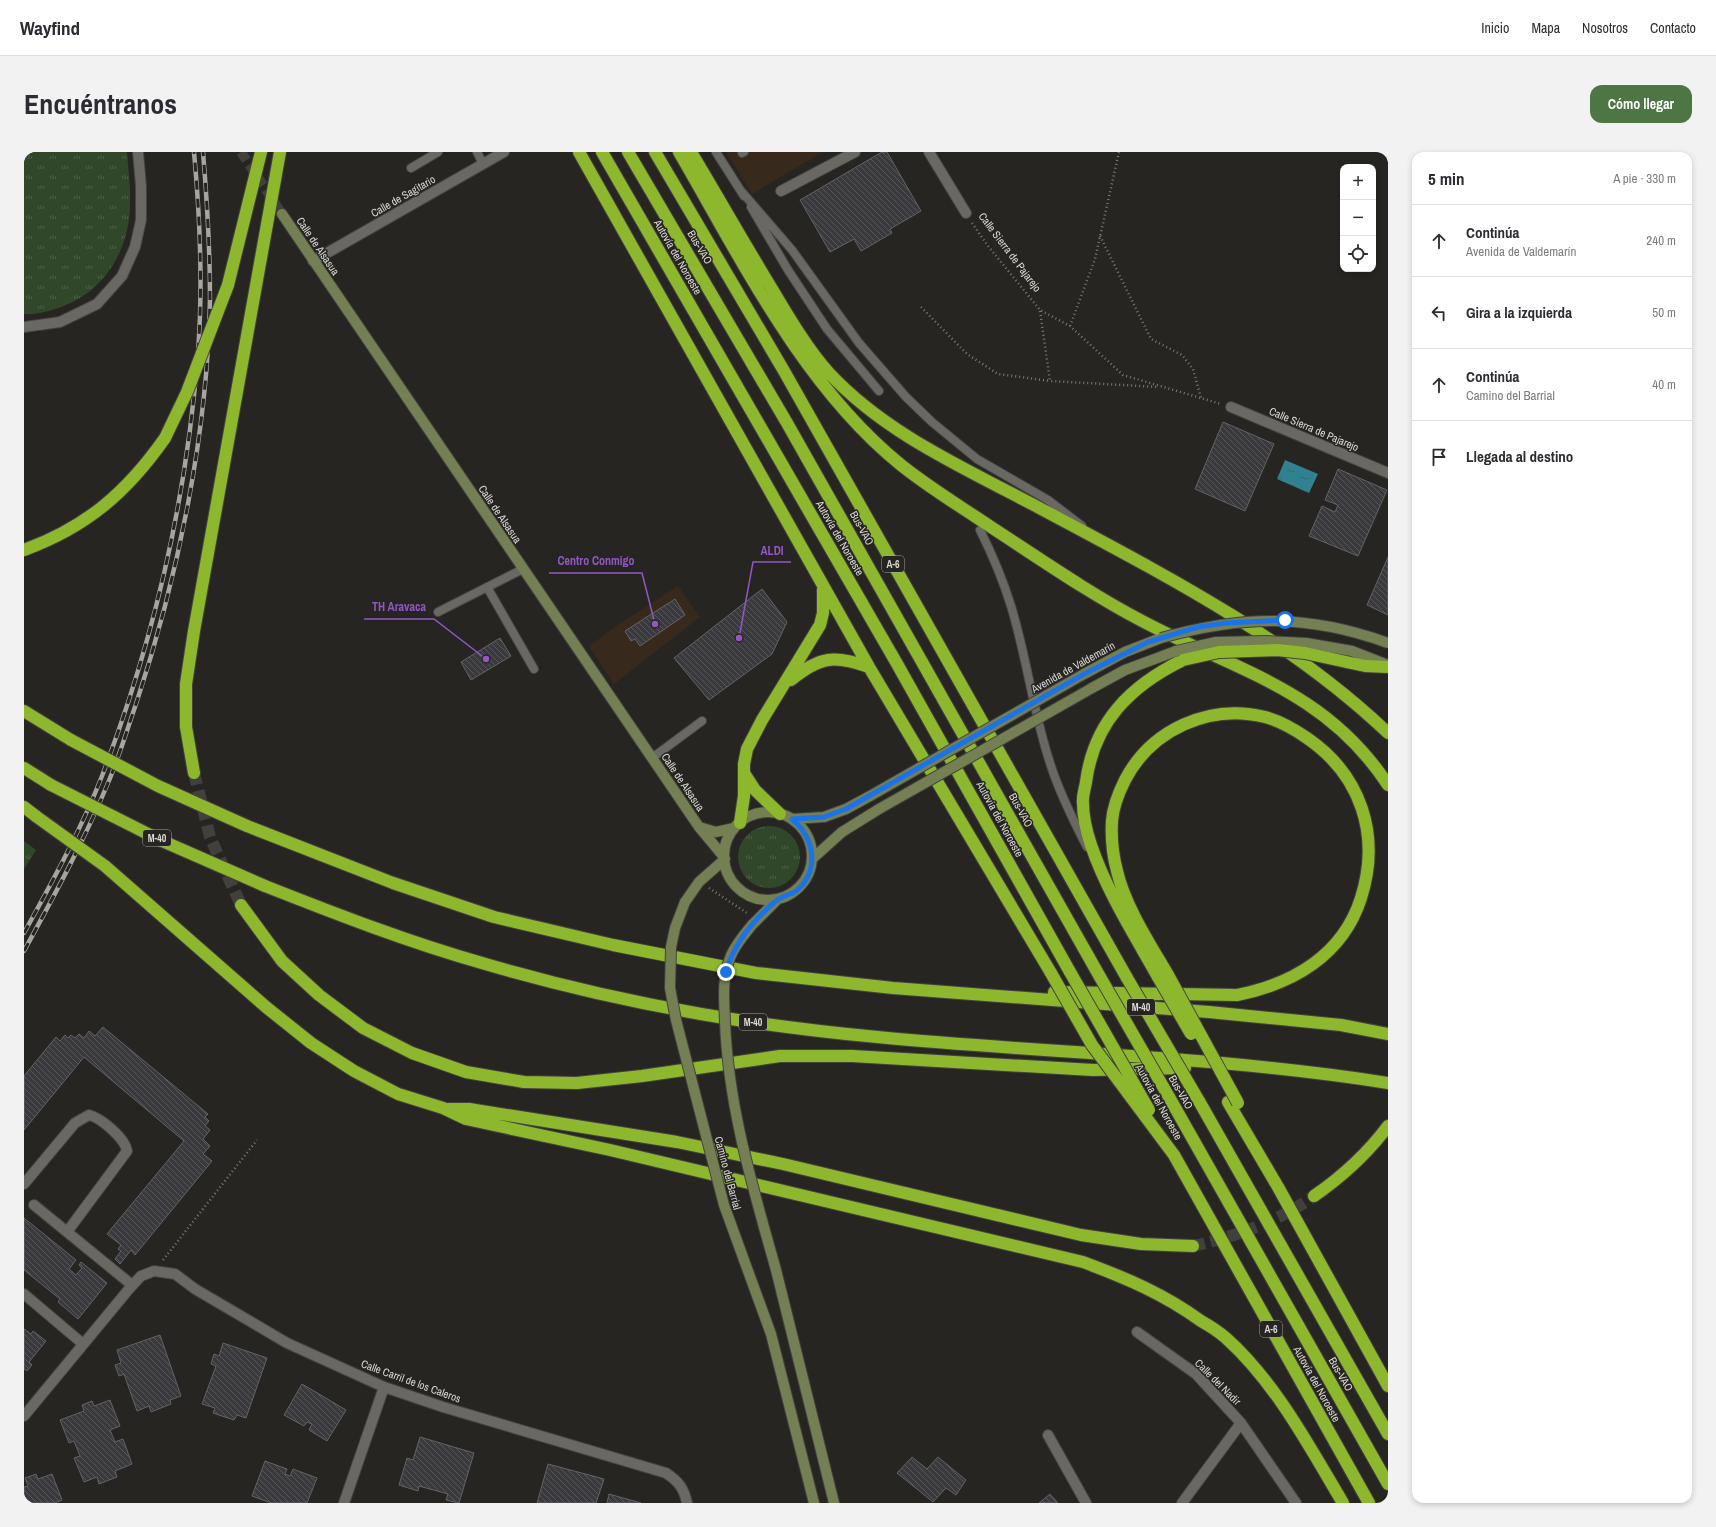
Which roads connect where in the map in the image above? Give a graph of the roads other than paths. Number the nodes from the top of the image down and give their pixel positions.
1 (138, 152) edge
2 (280, 152) edge
3 (438, 152) edge
4 (477, 152) edge
5 (504, 152) edge
6 (579, 152) edge
7 (602, 152) edge
8 (628, 152) edge
9 (655, 152) edge
10 (679, 152) edge
11 (691, 152) edge
12 (716, 152) edge
13 (855, 152) edge
14 (930, 152) edge
15 (258, 156) edge
16 (484, 164) junction
17 (411, 168) dead end
18 (781, 191) dead end
19 (742, 192) junction
20 (966, 213) road end
21 (282, 214) tunnel mouth
22 (314, 262) junction
23 (24, 327) edge
24 (879, 391) dead end
25 (1231, 407) road end
26 (1388, 473) edge
27 (980, 530) dead end
28 (1103, 542) junction
29 (24, 550) edge
30 (523, 569) junction
31 (822, 586) junction
32 (488, 587) junction
33 (438, 612) dead end
34 (1388, 643) edge
35 (1180, 656) junction
36 (1388, 666) edge
37 (869, 667) junction
38 (534, 669) dead end
39 (782, 687) junction
40 (24, 711) edge
41 (702, 721) dead end
42 (1388, 733) edge
43 (652, 758) junction
44 (24, 768) edge
45 (744, 772) junction
46 (194, 773) tunnel mouth
47 (1388, 785) edge
48 (24, 807) edge
49 (780, 814) junction
50 (792, 819) junction
51 (737, 826) junction
52 (699, 827) junction
53 (725, 858) junction
54 (812, 859) junction
55 (1108, 886) junction
56 (778, 899) junction
57 (241, 905) tunnel mouth
58 (1163, 976) junction
59 (893, 988) junction
60 (1388, 1034) edge
61 (1260, 1067) junction
62 (1388, 1083) edge
63 (443, 1108) junction
64 (1388, 1126) edge
65 (1174, 1155) junction
66 (24, 1184) edge
67 (1314, 1196) tunnel mouth
68 (34, 1205) dead end
69 (67, 1232) junction
70 (1192, 1246) tunnel mouth
71 (132, 1285) junction
72 (24, 1294) edge
73 (1137, 1332) dead end
74 (83, 1344) junction
75 (1388, 1386) edge
76 (384, 1387) junction
77 (24, 1416) edge
78 (1241, 1423) junction
79 (1388, 1434) edge
80 (1048, 1435) dead end
81 (1388, 1484) edge
82 (344, 1503) edge
83 (687, 1503) edge
84 (814, 1503) edge
85 (834, 1503) edge
86 (1086, 1503) edge
87 (1182, 1503) edge
88 (1296, 1503) edge
89 (1343, 1503) edge
90 (1369, 1503) edge

1 - 23 street
2 - 46 highway
3 - 17 lane
4 - 16 lane
5 - 16 street, Calle de Sagitario
6 - 31 highway
7 - 65 highway, Autovía del Noroeste / A-6, bridge
8 - 81 highway, Bus-VAO, bridge
9 - 79 highway, A-6, bridge
10 - 47 highway
11 - 28 highway
12 - 19 lane
13 - 18 street
14 - 20 street, Calle Sierra de Pajarejo
15 - 29 highway, bridge
16 - 22 street, Calle de Sagitario
19 - 24 lane
19 - 28 lane
21 - 22 main road, Calle de Alsasua
22 - 30 main road, Calle de Alsasua
25 - 26 street, Calle Sierra de Pajarejo
27 - 55 lane
28 - 42 highway
30 - 32 lane
30 - 43 main road, Calle de Alsasua
31 - 37 highway
31 - 39 highway
32 - 33 lane
32 - 38 lane
34 - 50 main road, Avenida de Valdemarín, bridge
35 - 36 highway, bridge
35 - 54 main road, bridge
35 - 55 highway
37 - 39 highway
37 - 65 highway, bridge
39 - 45 highway
40 - 59 highway, M-40, bridge
41 - 43 lane
43 - 52 main road, Calle de Alsasua
44 - 61 highway, M-40, bridge
45 - 49 highway
45 - 51 highway
48 - 63 highway, bridge
49 - 50 main road
49 - 51 main road
50 - 54 main road
51 - 52 main road, Calle de Alsasua
51 - 53 main road
52 - 53 main road, Calle de Alsasua
53 - 56 main road
53 - 84 main road, Camino del Barrial, bridge
54 - 56 main road
55 - 58 highway
56 - 85 main road, Camino del Barrial, bridge
57 - 61 highway
58 - 59 highway
58 - 75 highway, bridge
59 - 60 highway, M-40
61 - 62 highway, M-40
63 - 70 highway
63 - 89 highway
64 - 67 highway
65 - 90 highway, Autovía del Noroeste / A-6
66 - 69 street
68 - 69 street
69 - 71 street
71 - 74 street
71 - 76 street, Calle Carril de los Caleros
72 - 74 street
73 - 78 street, Calle del Nadir
74 - 77 street
76 - 82 street
76 - 83 street, Calle Carril de los Caleros
78 - 87 street
78 - 88 street, Calle del Nadir
80 - 86 street

